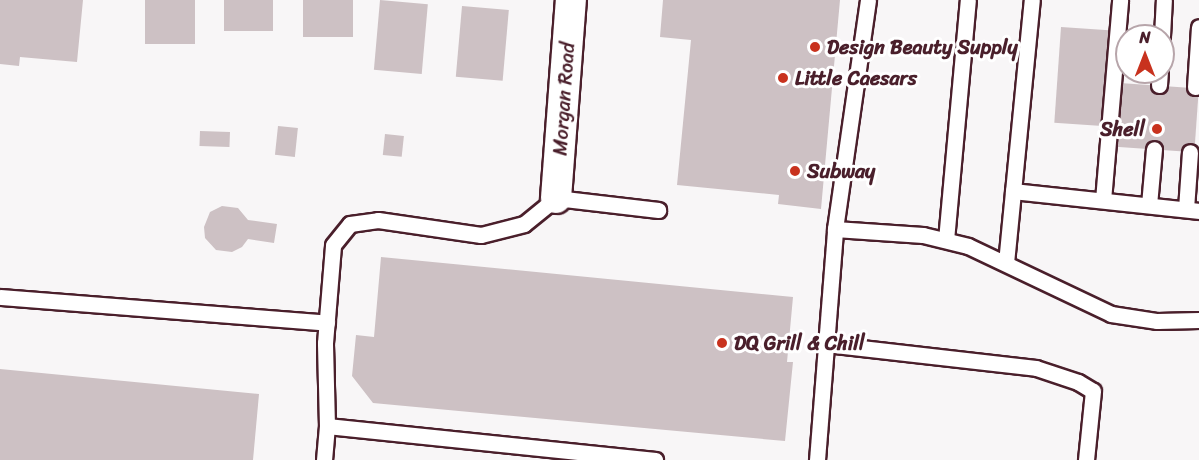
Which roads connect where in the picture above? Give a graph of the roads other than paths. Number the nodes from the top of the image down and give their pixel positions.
1 (571, 0) edge
2 (868, 0) edge
3 (968, 0) edge
4 (1032, 0) edge
5 (1120, 0) edge
6 (1164, 0) edge
7 (1163, 24) edge
8 (1199, 27) edge
9 (1195, 87) dead end
10 (1154, 149) dead end
11 (1190, 152) dead end
12 (1013, 190) junction
13 (556, 198) junction
14 (1103, 200) junction
15 (1149, 205) junction
16 (658, 210) dead end
17 (1193, 210) edge
18 (835, 230) junction
19 (946, 240) junction
20 (1006, 262) junction
21 (0, 297) edge
22 (1199, 320) edge
23 (327, 324) junction
24 (826, 344) junction
25 (327, 426) junction
26 (324, 460) edge
27 (655, 460) edge
28 (817, 460) edge
29 (1086, 460) edge

1 - 13 street, Morgan Road
2 - 18 lane
3 - 19 lane
4 - 12 lane
5 - 14 lane
6 - 7 lane
8 - 9 lane
10 - 15 lane
11 - 17 lane
12 - 14 lane
12 - 20 lane
13 - 16 lane
13 - 23 lane
14 - 15 lane
15 - 17 lane
18 - 19 lane
18 - 24 lane
19 - 20 lane
20 - 22 lane
21 - 23 lane
23 - 25 lane
24 - 28 lane
24 - 29 lane
25 - 26 lane
25 - 27 lane

